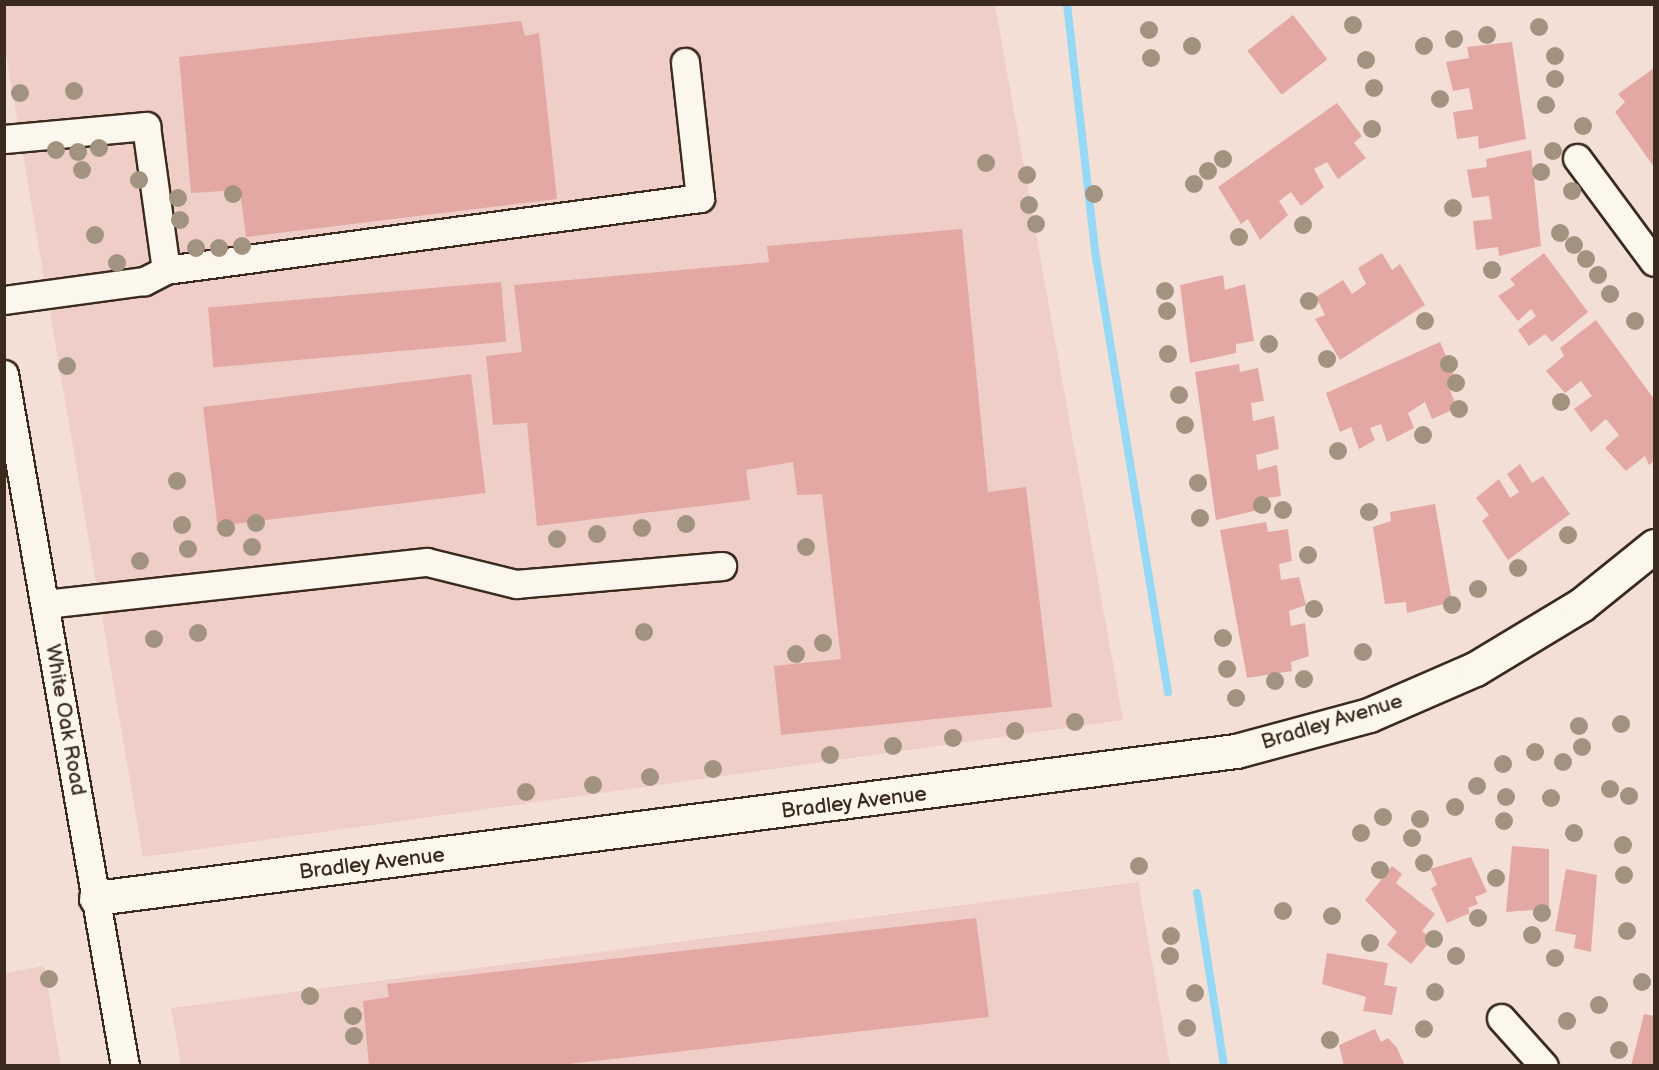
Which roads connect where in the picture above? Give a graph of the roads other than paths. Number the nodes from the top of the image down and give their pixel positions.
1 (685, 62) dead end
2 (4, 139) edge
3 (1577, 158) dead end
4 (1654, 262) edge
5 (166, 270) junction
6 (4, 300) edge
7 (4, 374) edge
8 (1654, 546) edge
9 (722, 566) dead end
10 (1654, 567) edge
11 (45, 604) junction
12 (1581, 605) junction
13 (96, 898) junction
14 (1501, 1018) dead end
15 (125, 1065) edge
16 (1544, 1065) edge

1 - 5 street
2 - 5 street
3 - 4 street
5 - 6 street
7 - 11 street, White Oak Road
8 - 12 main road, Bradley Avenue
9 - 11 street
10 - 12 main road, Bradley Avenue
11 - 13 street, White Oak Road
12 - 13 main road, Bradley Avenue
13 - 15 street, White Oak Road
14 - 16 street

